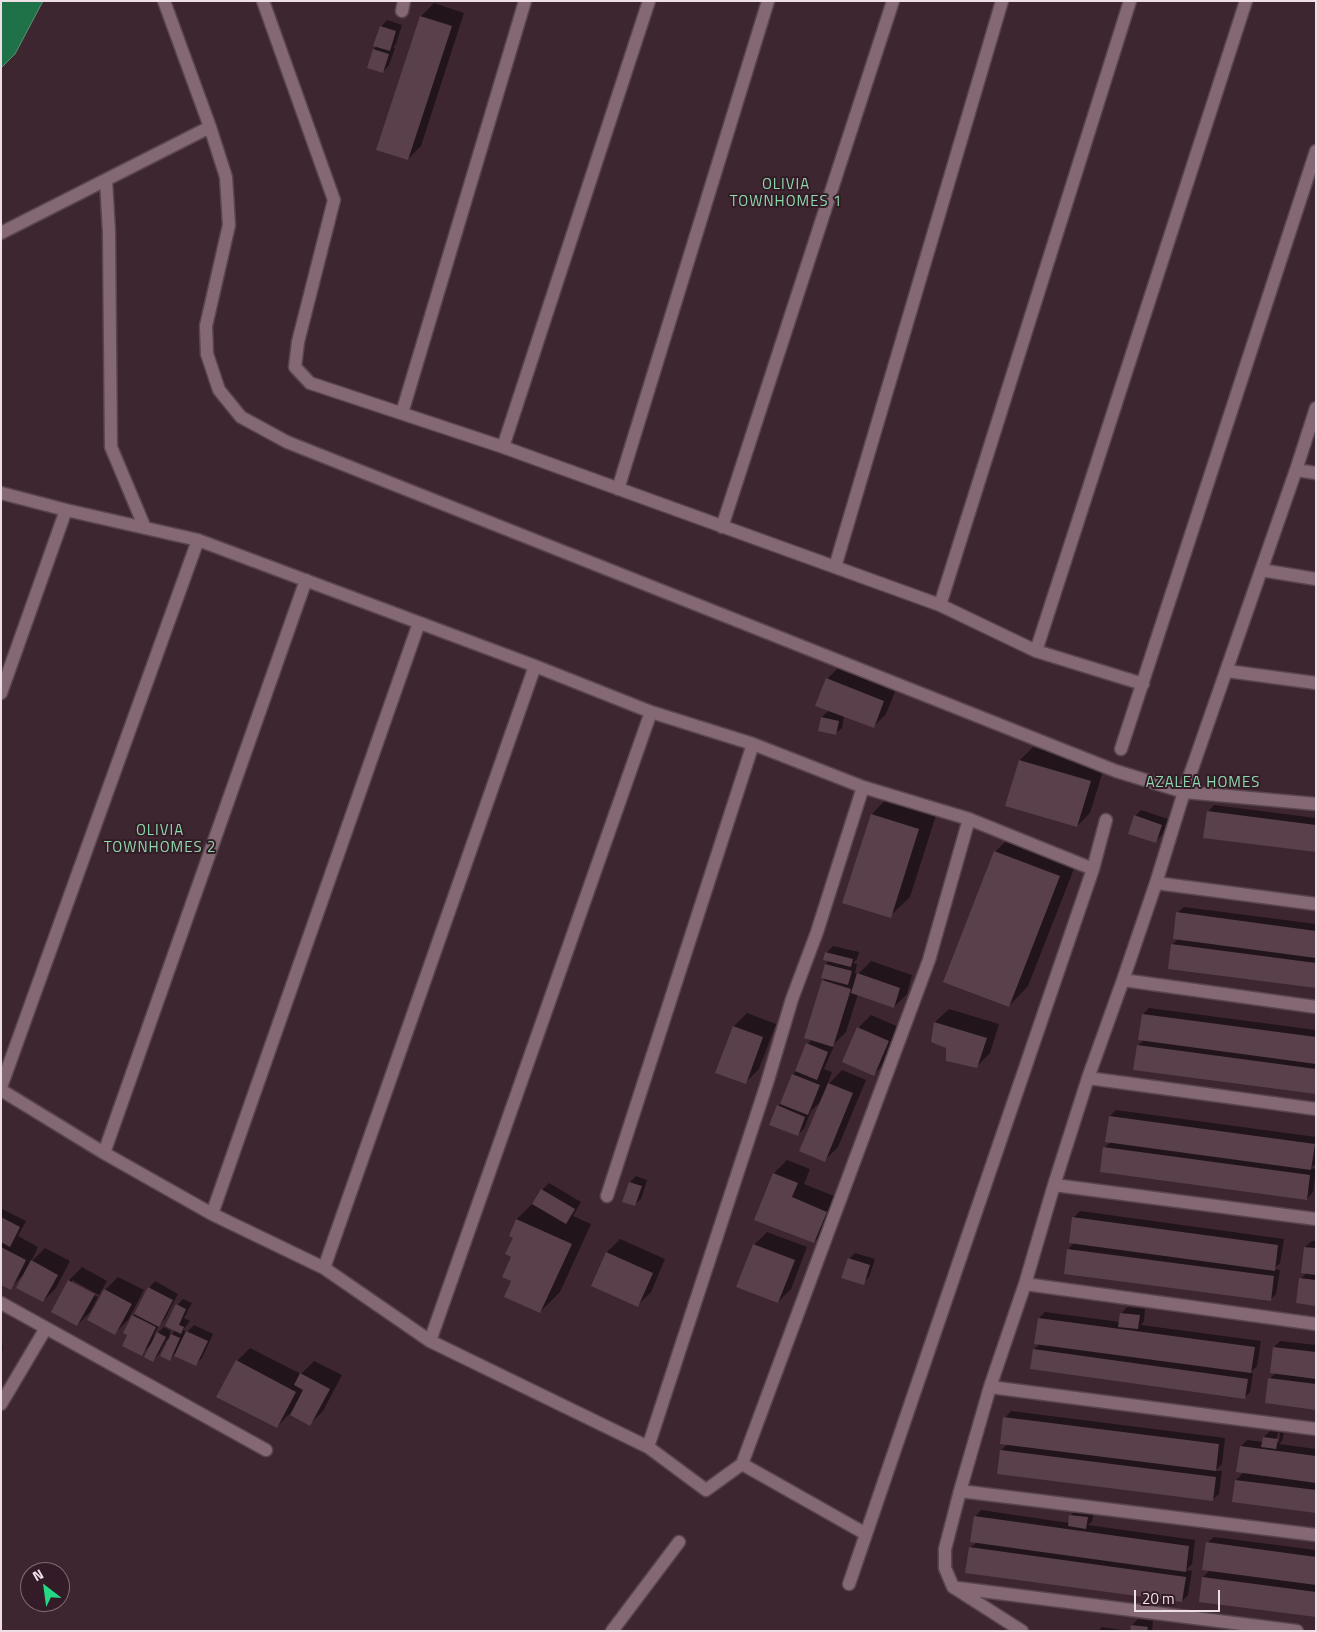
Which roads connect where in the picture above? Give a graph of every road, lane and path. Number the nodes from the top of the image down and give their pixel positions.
1 (164, 1) edge
2 (263, 1) edge
3 (525, 1) edge
4 (649, 1) edge
5 (768, 1) edge
6 (893, 1) edge
7 (1002, 1) edge
8 (1130, 1) edge
9 (1246, 1) edge
10 (210, 127) junction
11 (1316, 150) edge
12 (106, 180) junction
13 (1, 233) edge
14 (1316, 408) edge
15 (402, 413) junction
16 (503, 447) junction
17 (1296, 470) junction
18 (1316, 473) edge
19 (618, 489) junction
20 (1, 493) edge
21 (66, 510) junction
22 (722, 527) junction
23 (145, 528) junction
24 (198, 540) junction
25 (835, 567) junction
26 (1261, 570) junction
27 (1316, 579) edge
28 (306, 580) junction
29 (940, 605) junction
30 (419, 623) junction
31 (1036, 651) junction
32 (535, 666) junction
33 (1227, 671) junction
34 (1316, 683) edge
35 (1143, 684) junction
36 (1, 693) edge
37 (651, 712) junction
38 (753, 744) junction
39 (1122, 749) dead end
40 (863, 787) junction
41 (1184, 792) junction
42 (1316, 804) edge
43 (969, 819) junction
44 (1106, 820) dead end
45 (1093, 869) junction
46 (1156, 883) junction
47 (1316, 904) edge
48 (1123, 980) junction
49 (1316, 1007) edge
50 (1088, 1078) junction
51 (1, 1088) edge
52 (1316, 1109) edge
53 (104, 1153) junction
54 (1054, 1185) junction
55 (607, 1196) dead end
56 (212, 1214) junction
57 (1316, 1219) edge
58 (324, 1268) junction
59 (1025, 1284) junction
60 (1, 1303) edge
61 (1316, 1324) edge
62 (46, 1328) junction
63 (430, 1341) junction
64 (990, 1387) junction
65 (1, 1404) edge
66 (1316, 1428) edge
67 (648, 1447) junction
68 (266, 1450) dead end
69 (742, 1464) junction
70 (960, 1491) junction
71 (866, 1534) junction
72 (1316, 1536) edge
73 (679, 1542) dead end
74 (849, 1584) dead end
75 (953, 1587) junction
76 (612, 1631) edge
77 (1022, 1631) edge
78 (1297, 1631) edge

1 - 10 street
2 - 15 street
3 - 15 street
4 - 16 street
5 - 19 street
6 - 22 street
7 - 25 street
8 - 29 street
9 - 31 street
10 - 12 street
10 - 41 street
11 - 35 street
12 - 13 street
12 - 23 street
14 - 17 street
15 - 16 street
16 - 19 street
17 - 18 street
17 - 26 street
19 - 22 street
20 - 21 street
21 - 23 street
21 - 36 street
22 - 25 street
23 - 24 street
24 - 28 street
24 - 51 street
25 - 29 street
26 - 27 street
26 - 33 street
28 - 30 street
28 - 53 street
29 - 31 street
30 - 32 street
30 - 56 street
31 - 35 street
32 - 37 street
32 - 58 street
33 - 34 street
33 - 41 street
35 - 39 street
37 - 38 street
37 - 63 street
38 - 40 street
38 - 55 street
40 - 43 street
40 - 67 street
41 - 42 street
41 - 46 street
43 - 45 street
43 - 69 street
44 - 45 street
45 - 71 street
46 - 47 street
46 - 48 street
48 - 49 street
48 - 50 street
50 - 52 street
50 - 54 street
51 - 53 street
53 - 56 street
54 - 57 street
54 - 59 street
56 - 58 street
58 - 63 street
59 - 61 street
59 - 64 street
60 - 62 street
62 - 65 street
62 - 68 street
63 - 67 street
64 - 66 street
64 - 70 street
67 - 69 street
69 - 71 street
70 - 72 street
70 - 75 street
71 - 74 street
73 - 76 street
75 - 77 street
75 - 78 street

